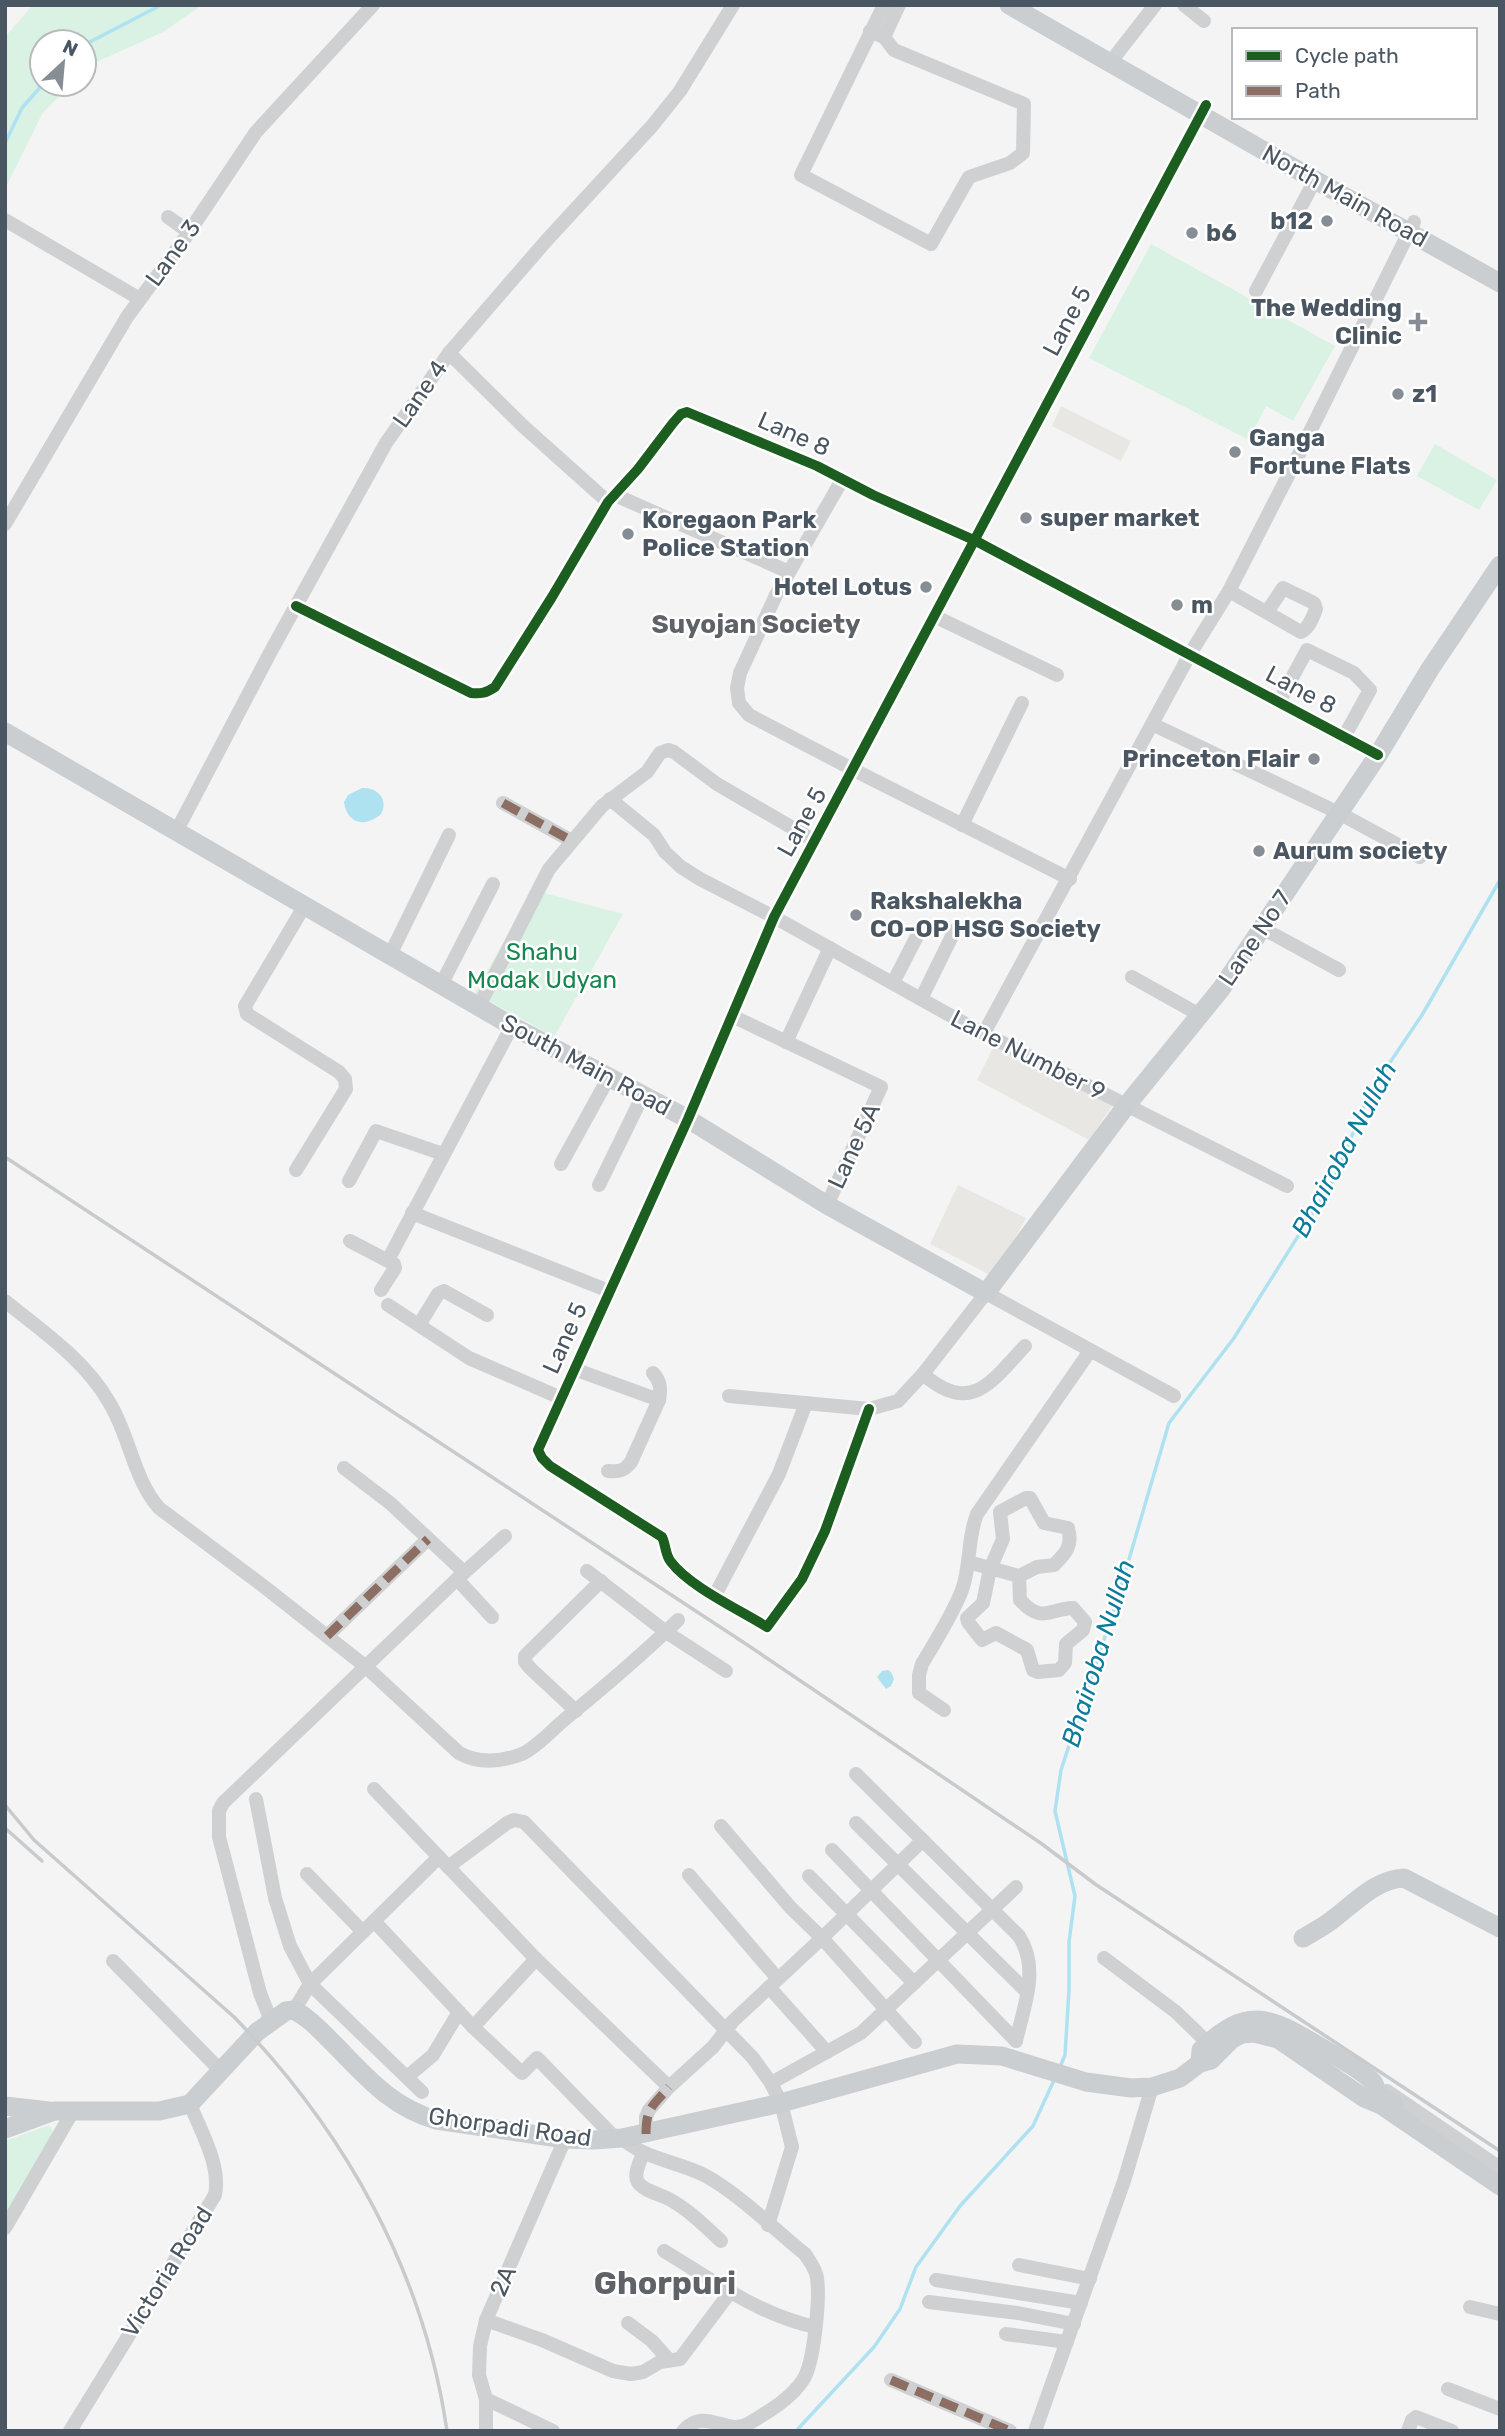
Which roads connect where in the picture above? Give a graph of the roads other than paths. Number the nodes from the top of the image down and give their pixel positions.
1 (373, 5) edge
2 (733, 5) edge
3 (884, 5) edge
4 (899, 5) edge
5 (1009, 5) edge
6 (1032, 5) edge
7 (1155, 5) edge
8 (1184, 5) edge
9 (1204, 21) dead end
10 (877, 34) junction
11 (1116, 55) junction
12 (1203, 110) junction
13 (1315, 180) junction
14 (168, 216) dead end
15 (6, 220) edge
16 (1411, 227) junction
17 (189, 232) junction
18 (1500, 270) edge
19 (1500, 283) edge
20 (1256, 291) dead end
21 (139, 299) junction
22 (449, 353) junction
23 (842, 480) junction
24 (612, 498) junction
25 (5, 524) edge
26 (976, 541) junction
27 (1500, 565) edge
28 (789, 572) junction
29 (1228, 591) junction
30 (296, 606) junction
31 (1267, 612) dead end
32 (936, 617) junction
33 (1190, 654) junction
34 (1057, 675) dead end
35 (1279, 702) junction
36 (1022, 703) dead end
37 (1154, 724) junction
38 (5, 732) edge
39 (1344, 737) junction
40 (1377, 755) junction
41 (854, 771) junction
42 (610, 799) junction
43 (503, 803) dead end
44 (1339, 813) junction
45 (962, 825) junction
46 (177, 830) junction
47 (449, 835) dead end
48 (572, 841) junction
49 (815, 841) junction
50 (1420, 857) dead end
51 (1070, 879) junction
52 (493, 884) dead end
53 (305, 905) junction
54 (774, 917) junction
55 (1262, 928) junction
56 (955, 930) dead end
57 (917, 936) dead end
58 (831, 948) junction
59 (390, 955) junction
60 (1339, 970) dead end
61 (1132, 977) dead end
62 (893, 983) junction
63 (441, 985) junction
64 (921, 999) junction
65 (479, 1006) junction
66 (1200, 1015) junction
67 (732, 1016) junction
68 (512, 1026) junction
69 (984, 1033) junction
70 (786, 1042) junction
71 (609, 1077) junction
72 (643, 1095) junction
73 (1126, 1106) junction
74 (688, 1119) junction
75 (443, 1154) junction
76 (561, 1164) dead end
77 (296, 1170) dead end
78 (349, 1181) dead end
79 (598, 1185) dead end
80 (1287, 1186) dead end
81 (827, 1205) junction
82 (412, 1213) junction
83 (349, 1241) dead end
84 (388, 1260) junction
85 (382, 1290) dead end
86 (608, 1291) junction
87 (986, 1293) junction
88 (5, 1301) edge
89 (388, 1305) dead end
90 (486, 1315) dead end
91 (419, 1325) junction
92 (1025, 1346) dead end
93 (1090, 1351) junction
94 (574, 1369) junction
95 (653, 1373) dead end
96 (923, 1374) junction
97 (729, 1396) dead end
98 (1174, 1396) dead end
99 (561, 1398) junction
100 (659, 1400) junction
101 (806, 1403) junction
102 (869, 1409) junction
103 (344, 1468) dead end
104 (608, 1471) dead end
105 (505, 1536) dead end
106 (428, 1539) junction
107 (968, 1562) junction
108 (990, 1569) junction
109 (587, 1571) dead end
110 (460, 1576) junction
111 (1019, 1576) junction
112 (601, 1581) junction
113 (715, 1595) junction
114 (492, 1617) dead end
115 (678, 1620) dead end
116 (666, 1632) junction
117 (327, 1636) junction
118 (365, 1666) junction
119 (726, 1671) dead end
120 (944, 1710) dead end
121 (576, 1711) junction
122 (856, 1774) dead end
123 (374, 1790) dead end
124 (256, 1799) dead end
125 (856, 1823) dead end
126 (721, 1826) dead end
127 (923, 1840) junction
128 (832, 1850) dead end
129 (443, 1862) junction
130 (898, 1864) junction
131 (307, 1874) dead end
132 (689, 1875) dead end
133 (809, 1876) dead end
134 (1016, 1887) dead end
135 (871, 1890) junction
136 (992, 1909) junction
137 (847, 1914) junction
138 (374, 1922) junction
139 (1500, 1927) edge
140 (363, 1932) junction
141 (967, 1933) junction
142 (822, 1938) junction
143 (1303, 1938) dead end
144 (1104, 1958) dead end
145 (536, 1959) junction
146 (938, 1960) junction
147 (113, 1961) dead end
148 (773, 1983) junction
149 (914, 1983) junction
150 (310, 1984) junction
151 (1027, 1992) junction
152 (294, 2010) junction
153 (885, 2010) junction
154 (459, 2012) junction
155 (271, 2021) junction
156 (473, 2027) junction
157 (1255, 2027) junction
158 (726, 2030) junction
159 (915, 2042) dead end
160 (1208, 2043) junction
161 (827, 2052) junction
162 (1200, 2063) junction
163 (221, 2071) junction
164 (407, 2077) junction
165 (771, 2083) junction
166 (669, 2087) junction
167 (1152, 2087) junction
168 (422, 2092) dead end
169 (1375, 2096) junction
170 (780, 2103) junction
171 (190, 2104) junction
172 (5, 2106) edge
173 (64, 2111) junction
174 (5, 2129) edge
175 (565, 2138) junction
176 (619, 2138) junction
177 (644, 2143) junction
178 (1500, 2168) edge
179 (1500, 2178) edge
180 (1500, 2186) edge
181 (1500, 2194) edge
182 (768, 2225) junction
183 (5, 2228) edge
184 (721, 2241) dead end
185 (664, 2251) dead end
186 (1019, 2265) dead end
187 (1090, 2279) junction
188 (936, 2280) dead end
189 (731, 2291) junction
190 (929, 2302) dead end
191 (1081, 2303) junction
192 (1470, 2306) dead end
193 (1500, 2314) edge
194 (486, 2320) junction
195 (628, 2323) dead end
196 (1074, 2324) junction
197 (815, 2327) junction
198 (1006, 2334) dead end
199 (1067, 2342) junction
200 (668, 2360) junction
201 (891, 2380) dead end
202 (1448, 2389) dead end
203 (486, 2399) junction
204 (1500, 2409) edge
205 (70, 2431) edge
206 (486, 2431) edge
207 (553, 2431) edge
208 (683, 2431) edge
209 (1010, 2431) edge
210 (1035, 2431) edge
211 (1408, 2431) edge
212 (1452, 2431) edge

1 - 17 street, Lane 3
2 - 22 street, Lane 4
3 - 10 street
4 - 10 street
5 - 12 main road, North Main Road
6 - 11 main road, North Main Road
7 - 11 street
8 - 9 street
10 - 10 street
11 - 12 main road, North Main Road
12 - 13 main road, North Main Road
12 - 16 main road, North Main Road
12 - 26 street, Lane 5
13 - 16 main road, North Main Road
13 - 20 street
14 - 17 street
15 - 21 street
16 - 18 main road, North Main Road
16 - 19 main road, North Main Road
16 - 29 street
17 - 21 street, Lane 3
21 - 25 street, Lane 3
22 - 24 street
22 - 30 street, Lane 4
23 - 24 street, Lane 8
23 - 26 street, Lane 8
23 - 28 street
24 - 28 street
24 - 30 street, Lane 8
26 - 32 street, Lane 5
26 - 33 street, Lane 8
27 - 40 main road, Lane No 7
28 - 41 street
29 - 31 street
29 - 33 street
30 - 46 street, Lane 4
32 - 34 street
32 - 41 street, Lane 5
33 - 35 street, Lane 8
33 - 37 street
35 - 39 street, Lane 8
35 - 39 street
36 - 45 street
37 - 44 street
37 - 51 street
38 - 46 main road, South Main Road
39 - 40 street, Lane 8
40 - 44 main road, Lane No 7
41 - 45 street
41 - 49 street, Lane 5
42 - 48 street
42 - 49 street
42 - 54 street, Lane Number 9
43 - 48 street
44 - 50 street
44 - 55 main road, Lane No 7
45 - 51 street
46 - 53 main road, South Main Road
47 - 59 street
48 - 65 street
49 - 54 street, Lane 5
51 - 69 street
52 - 63 street
53 - 59 main road, South Main Road
53 - 77 street
54 - 58 street, Lane Number 9
54 - 67 street, Lane 5
55 - 60 street
55 - 66 main road, Lane No 7
56 - 64 street
57 - 62 street
58 - 62 street, Lane Number 9
58 - 70 street
59 - 63 main road, South Main Road
61 - 66 street
62 - 64 street, Lane Number 9
63 - 65 main road, South Main Road
64 - 69 street, Lane Number 9
65 - 68 main road, South Main Road
66 - 73 main road, Lane No 7
67 - 70 street
67 - 74 street, Lane 5
68 - 71 main road, South Main Road
68 - 75 street
69 - 73 street, Lane Number 9
70 - 81 street, Lane 5A
71 - 72 main road, South Main Road
71 - 76 street
72 - 74 main road, South Main Road
72 - 79 street
73 - 80 street, Lane Number 9
73 - 87 main road, Lane No 7
74 - 81 main road, South Main Road
74 - 86 street, Lane 5
75 - 78 street
75 - 82 street
81 - 87 main road, South Main Road
82 - 84 street
82 - 86 street
83 - 84 street
84 - 85 street
86 - 94 street, Lane 5
87 - 93 street
87 - 96 street
88 - 117 street
89 - 91 street
90 - 91 street
91 - 99 street
92 - 96 street
93 - 98 street
93 - 107 street
94 - 99 street, Lane 5
94 - 100 street
95 - 100 street
96 - 102 street
97 - 101 street
99 - 113 street, Lane 5
100 - 104 street
101 - 102 street
101 - 113 street
102 - 113 street
103 - 106 street
105 - 110 street
106 - 110 street
106 - 117 street
107 - 108 street
107 - 120 street
108 - 111 street
108 - 111 street
108 - 111 street
109 - 112 street
110 - 114 street
110 - 118 street
112 - 116 street
112 - 121 street
115 - 116 street
116 - 119 street
116 - 121 street
117 - 118 street
118 - 121 street
118 - 155 street
122 - 127 street
123 - 129 street
124 - 150 street
125 - 130 street
126 - 142 street
127 - 130 street
127 - 136 street
128 - 135 street
129 - 138 street
129 - 145 street
129 - 158 street
130 - 135 street
130 - 141 street
131 - 140 street
132 - 148 street
133 - 137 street
134 - 136 street
135 - 137 street
135 - 146 street
136 - 141 street
136 - 151 street
137 - 142 street
137 - 149 street
138 - 140 street
138 - 154 street
139 - 143 main road
140 - 150 street
141 - 146 street
141 - 151 street
142 - 148 street
142 - 153 street
144 - 160 street
145 - 156 street
145 - 166 street
146 - 149 street
146 - 151 street
147 - 163 street
148 - 158 street
148 - 161 street
149 - 153 street
150 - 152 street
150 - 164 street
152 - 155 main road
152 - 175 main road, Ghorpadi Road
153 - 159 street
153 - 161 street
154 - 156 street
154 - 164 street
155 - 163 main road
156 - 176 street
157 - 160 main road
157 - 162 main road, Ghorpadi Road
157 - 169 main road
158 - 165 street
158 - 166 street
160 - 162 main road
161 - 165 street
162 - 167 main road, Ghorpadi Road
163 - 171 main road
164 - 168 street
165 - 170 street
166 - 177 street
167 - 170 main road, Ghorpadi Road
167 - 187 street
169 - 178 street
169 - 179 main road
169 - 180 main road
169 - 181 street
170 - 177 main road, Ghorpadi Road
170 - 182 street
171 - 173 main road
171 - 205 street, Victoria Road
172 - 173 main road
173 - 174 main road
173 - 183 street
175 - 176 main road, Ghorpadi Road
175 - 194 street, 2A
176 - 177 main road, Ghorpadi Road
177 - 182 street
177 - 184 street
182 - 197 street
185 - 189 street
186 - 187 street
187 - 191 street
188 - 191 street
189 - 197 street
189 - 200 street
190 - 196 street
191 - 196 street
192 - 193 street
194 - 200 street
194 - 203 street, 2A
195 - 200 street
196 - 199 street
197 - 208 street
198 - 199 street
199 - 210 street
201 - 209 street
202 - 204 street
203 - 206 street, 2A
203 - 207 street
211 - 212 street

